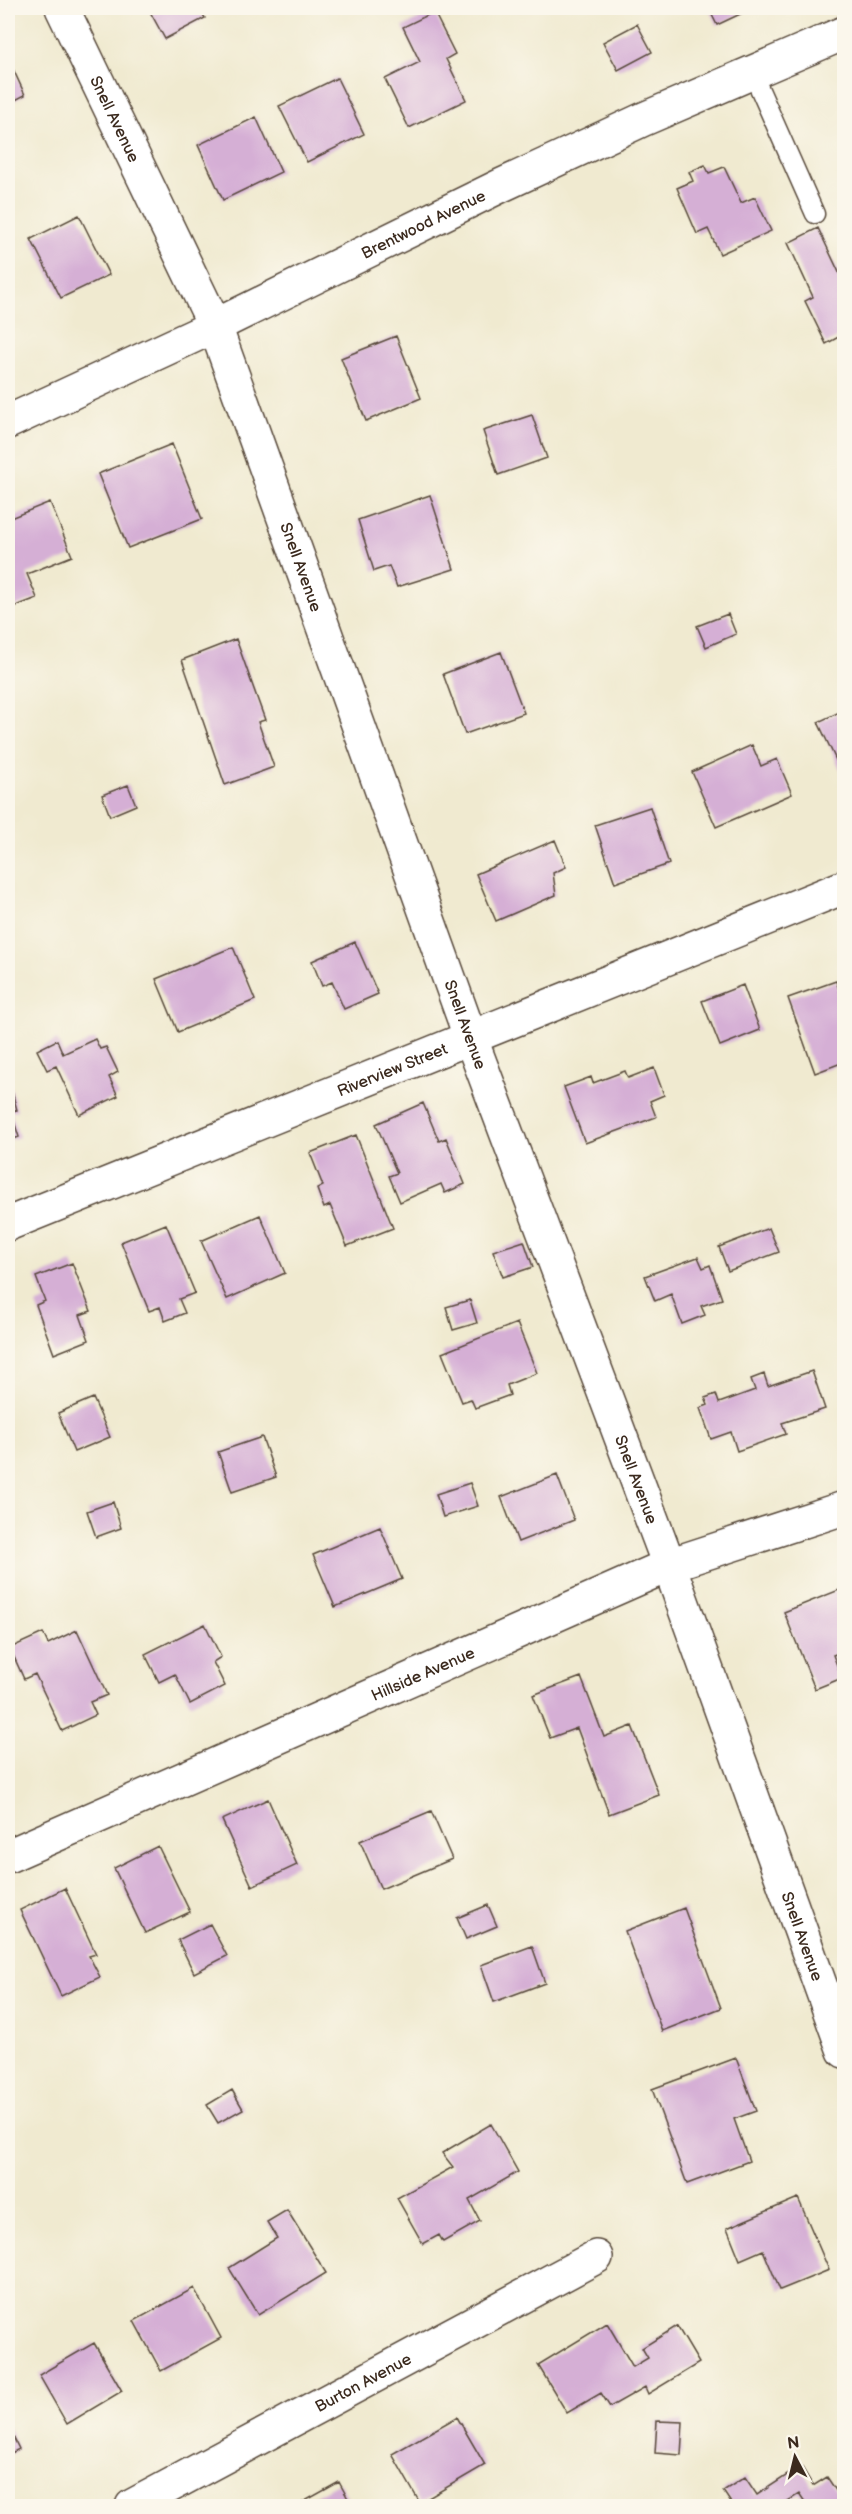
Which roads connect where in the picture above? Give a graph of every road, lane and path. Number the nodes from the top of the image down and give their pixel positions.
1 (62, 8) edge
2 (844, 33) edge
3 (752, 72) junction
4 (815, 214) dead end
5 (215, 326) junction
6 (8, 422) edge
7 (844, 887) edge
8 (471, 1039) junction
9 (8, 1224) edge
10 (844, 1508) edge
11 (669, 1565) junction
12 (8, 1856) edge
13 (844, 2051) edge
14 (596, 2257) dead end
15 (132, 2506) edge

1 - 5 street, Snell Avenue
2 - 3 street, Brentwood Avenue
3 - 4 lane
3 - 5 street, Brentwood Avenue
5 - 6 street, Brentwood Avenue
5 - 8 street, Snell Avenue
7 - 8 street, Riverview Street
8 - 9 street, Riverview Street
8 - 11 street, Snell Avenue
10 - 11 street, Hillside Avenue
11 - 12 street, Hillside Avenue
11 - 13 street, Snell Avenue
14 - 15 street, Burton Avenue

